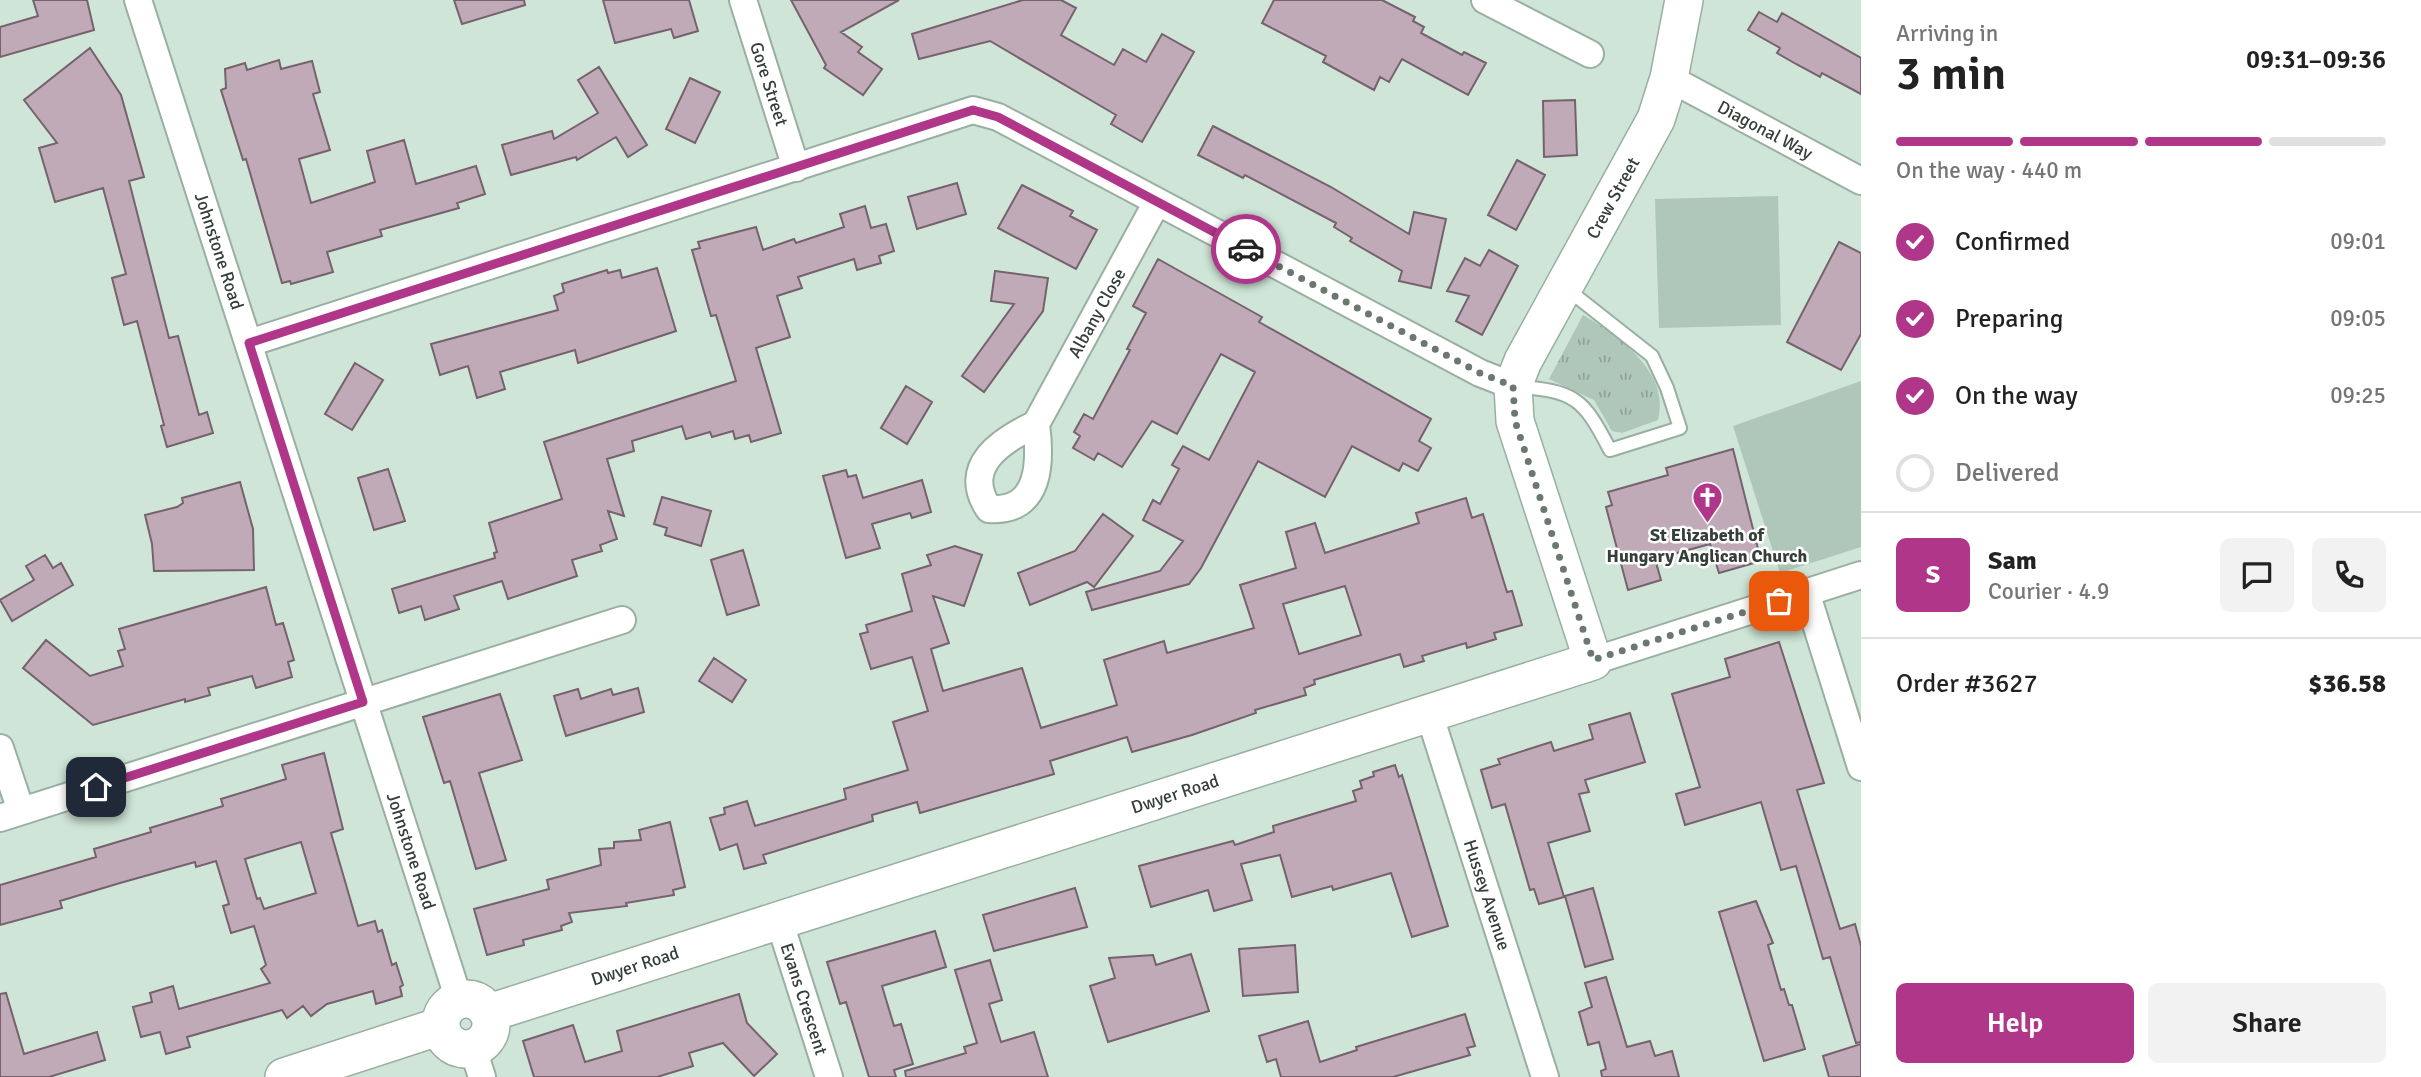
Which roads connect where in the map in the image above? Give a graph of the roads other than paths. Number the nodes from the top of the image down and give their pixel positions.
1 (138, 0) edge
2 (743, 0) edge
3 (1485, 0) edge
4 (1684, 0) edge
5 (1514, 8) edge
6 (1590, 54) dead end
7 (1669, 78) junction
8 (796, 167) junction
9 (1861, 181) edge
10 (1157, 202) junction
11 (1563, 287) junction
12 (249, 343) junction
13 (1513, 386) junction
14 (1036, 424) dead end
15 (1861, 575) edge
16 (1806, 592) junction
17 (622, 620) dead end
18 (1593, 660) junction
19 (363, 702) junction
20 (1429, 713) junction
21 (0, 748) edge
22 (1861, 767) edge
23 (11, 815) edge
24 (779, 920) junction
25 (463, 1013) junction
26 (477, 1063) edge
27 (292, 1076) edge
28 (829, 1077) edge
29 (1545, 1077) edge

1 - 12 street, Johnstone Road
2 - 8 street, Gore Street
3 - 5 street
4 - 7 street, Crew Street
5 - 6 street
7 - 9 street, Diagonal Way
7 - 11 street, Crew Street
8 - 10 street
8 - 12 street
10 - 13 street
10 - 14 street, Albany Close
11 - 13 street, Crew Street
11 - 13 lane
12 - 19 street, Johnstone Road
13 - 18 street
15 - 16 street, Dwyer Road
16 - 18 street, Dwyer Road
16 - 22 street
17 - 19 street
18 - 20 street, Dwyer Road
19 - 23 street
19 - 25 street, Johnstone Road
20 - 24 street, Dwyer Road
20 - 29 street, Hussey Avenue
21 - 23 street
24 - 25 street, Dwyer Road
24 - 28 street, Evans Crescent
25 - 26 street
25 - 27 street, Dwyer Road

